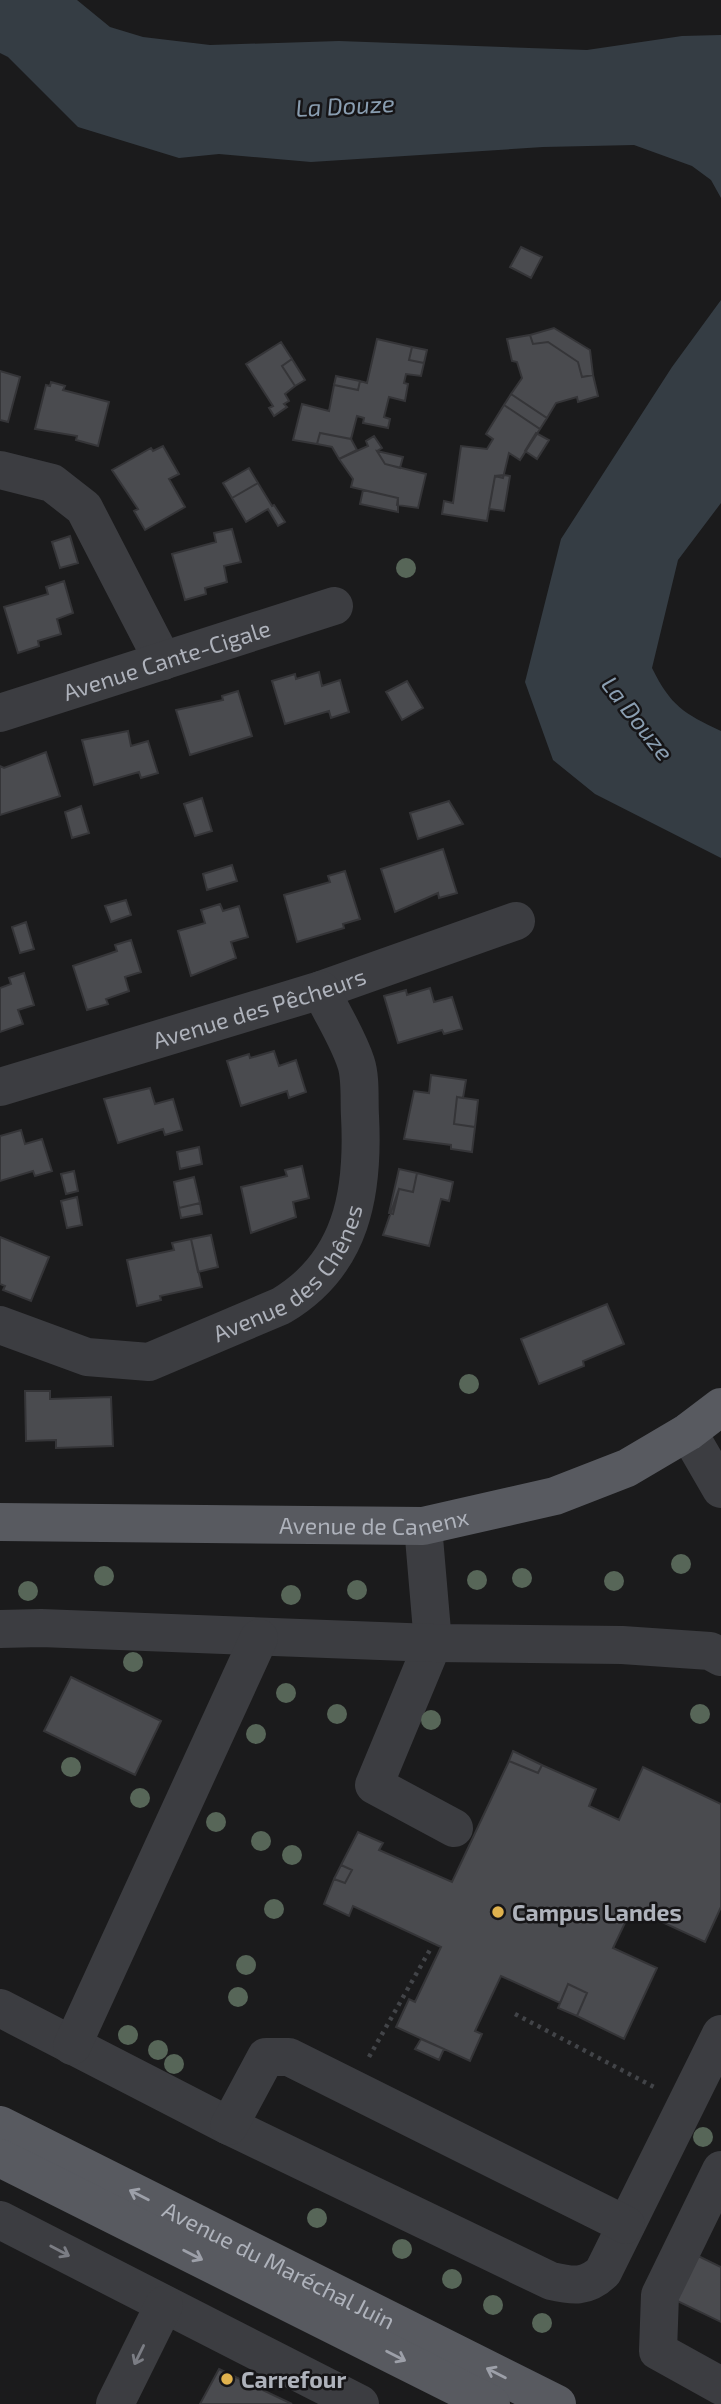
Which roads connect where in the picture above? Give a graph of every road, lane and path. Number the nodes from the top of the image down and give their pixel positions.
1 (0, 470) edge
2 (334, 606) dead end
3 (163, 660) junction
4 (0, 713) edge
5 (516, 921) dead end
6 (321, 990) junction
7 (0, 1087) edge
8 (0, 1325) edge
9 (721, 1407) edge
10 (688, 1432) junction
11 (721, 1489) edge
12 (0, 1522) edge
13 (423, 1526) junction
14 (0, 1629) edge
15 (259, 1638) junction
16 (433, 1643) junction
17 (721, 1657) edge
18 (454, 1828) dead end
19 (431, 1948) dead end
20 (0, 2008) edge
21 (515, 2014) dead end
22 (721, 2034) edge
23 (72, 2046) junction
24 (352, 2088) junction
25 (686, 2104) junction
26 (0, 2125) edge
27 (229, 2126) junction
28 (0, 2158) edge
29 (721, 2170) edge
30 (0, 2220) edge
31 (626, 2225) junction
32 (164, 2305) junction
33 (721, 2386) edge
34 (115, 2404) edge
35 (360, 2404) edge
36 (491, 2404) edge
37 (557, 2404) edge

1 - 3 street
2 - 3 street, Avenue Cante-Cigale
3 - 4 street, Avenue Cante-Cigale
5 - 6 street, Avenue des Pêcheurs
6 - 7 street, Avenue des Pêcheurs
6 - 8 street, Avenue des Chênes
9 - 10 main road, Avenue de Canenx
10 - 11 street
10 - 13 main road, Avenue de Canenx
12 - 13 main road, Avenue de Canenx
13 - 16 street
14 - 15 street
15 - 16 street
15 - 23 street
16 - 17 street
16 - 18 street
19 - 24 path
20 - 23 street
21 - 25 path
22 - 25 street
23 - 27 street
24 - 27 street
24 - 31 street
25 - 31 street
37 -> 26 main road, Avenue du Maréchal Juin
27 - 31 street
28 -> 36 main road, Avenue du Maréchal Juin
29 - 33 street
30 -> 32 street
32 -> 34 street
32 - 35 street

